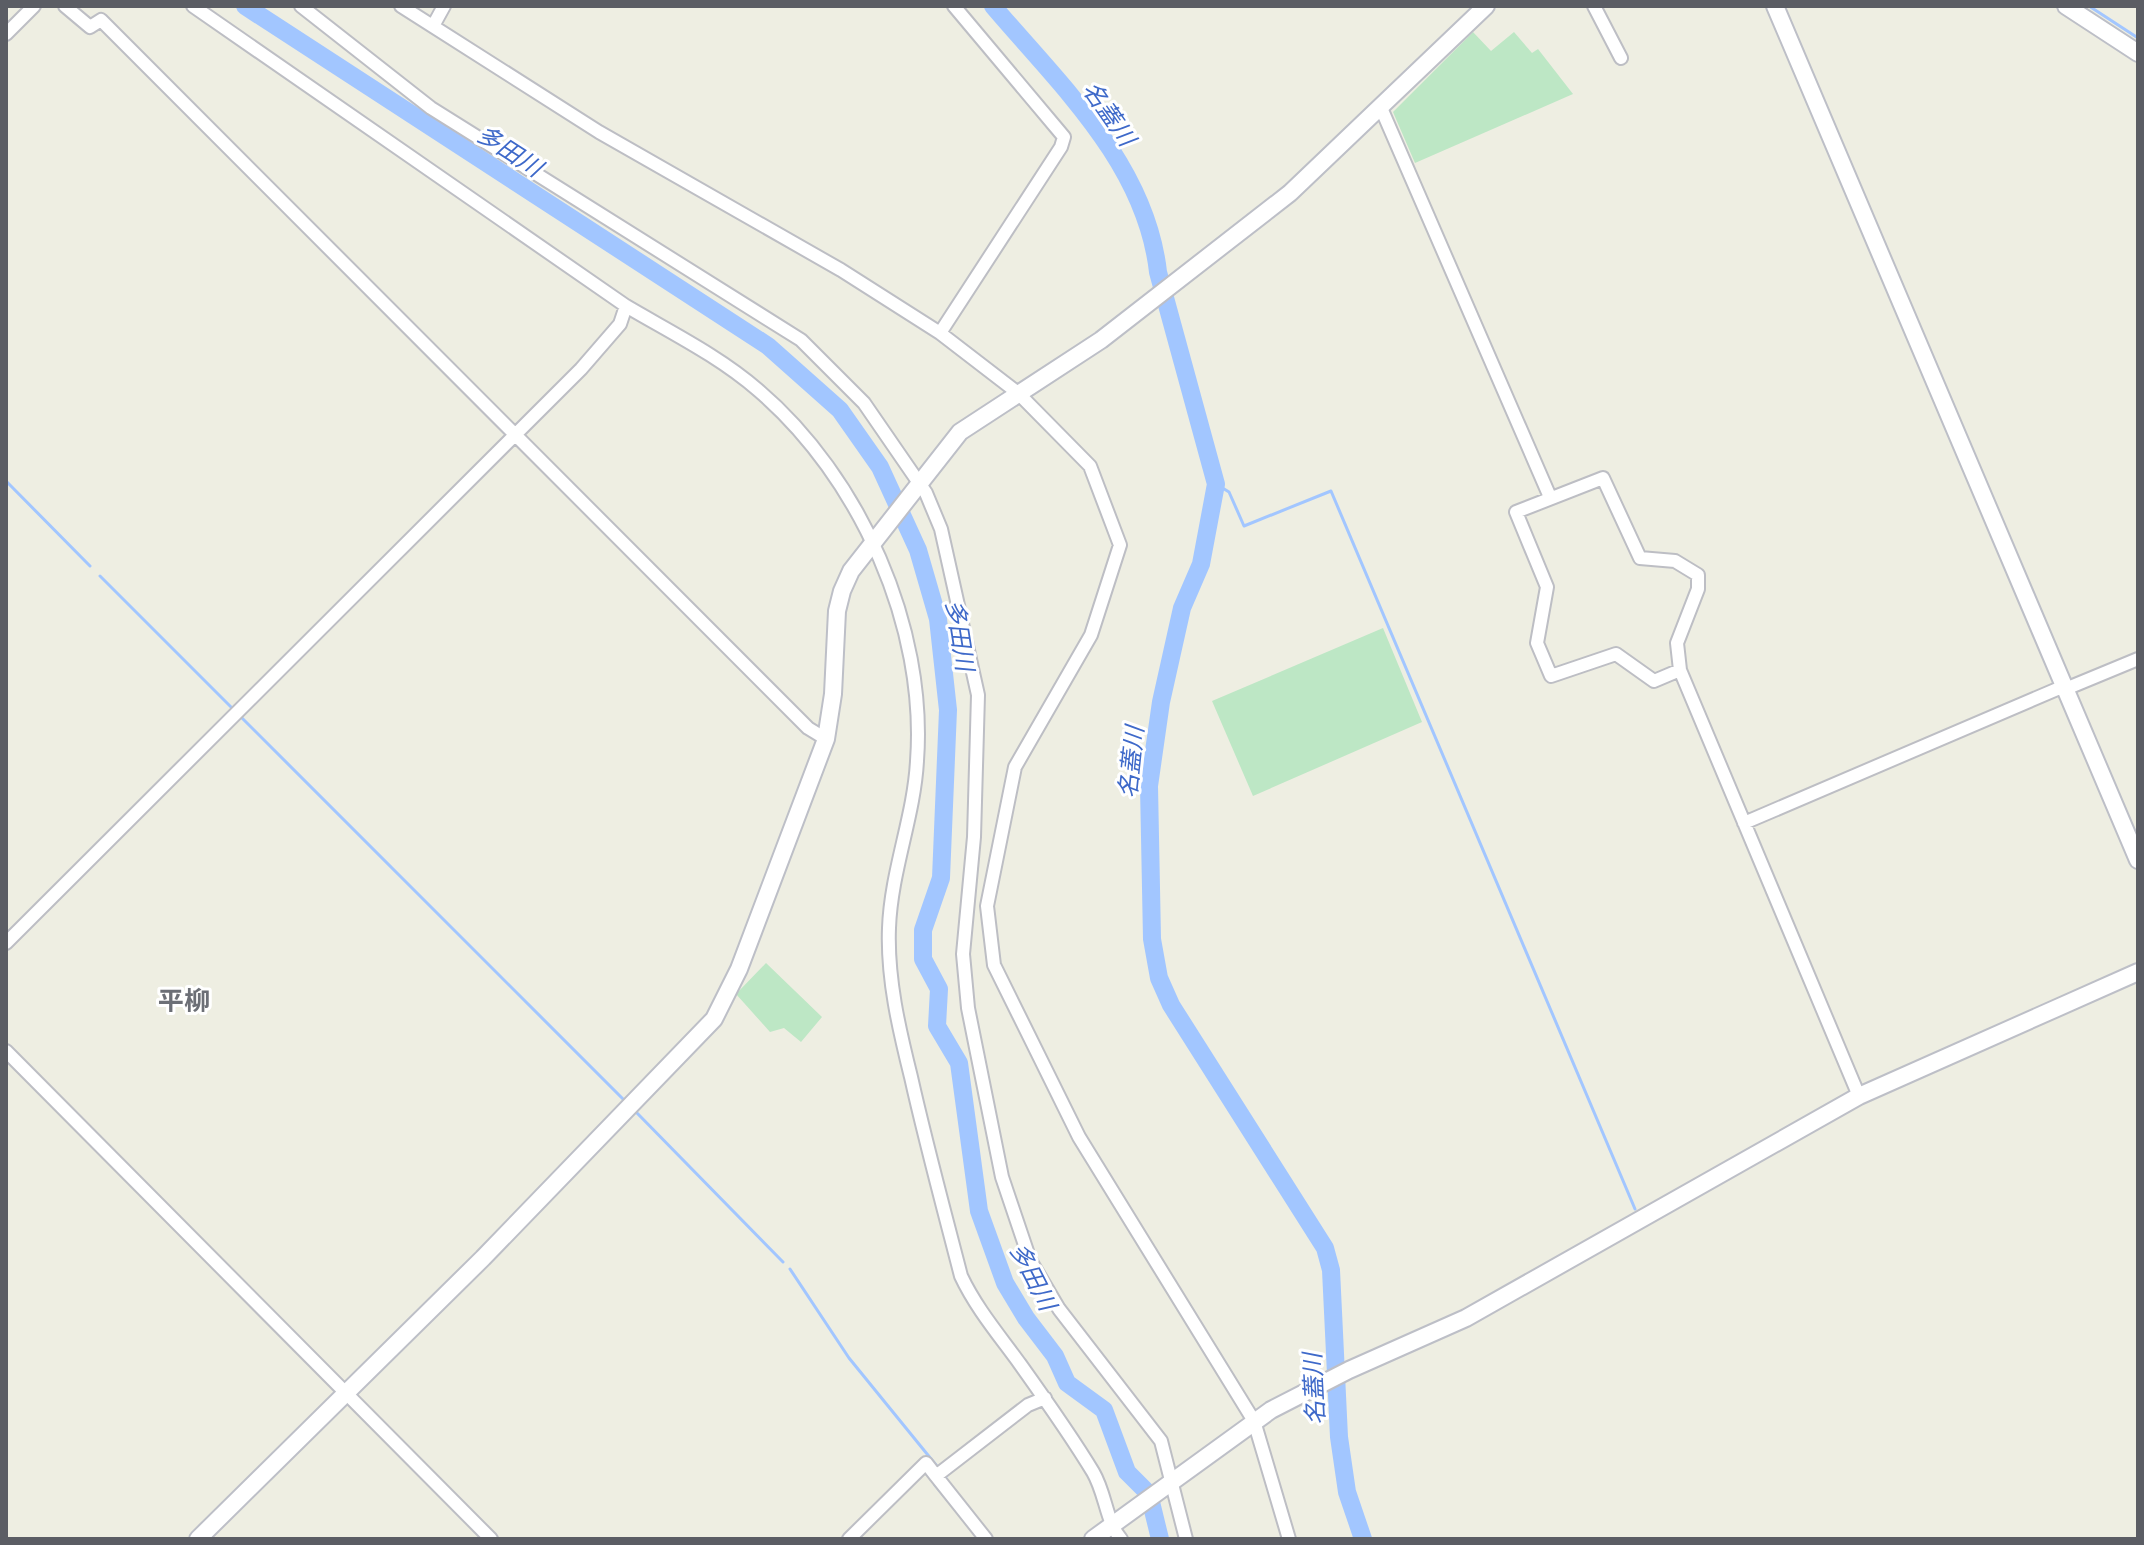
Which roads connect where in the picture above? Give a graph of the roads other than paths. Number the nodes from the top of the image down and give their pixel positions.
1 (34, 6) edge
2 (65, 6) edge
3 (193, 6) edge
4 (301, 6) edge
5 (401, 6) edge
6 (444, 6) edge
7 (954, 6) edge
8 (1486, 6) edge
9 (1594, 6) edge
10 (1775, 6) edge
11 (2066, 6) edge
12 (433, 26) junction
13 (6, 34) edge
14 (2138, 53) edge
15 (1621, 58) dead end
16 (1381, 108) junction
17 (626, 306) junction
18 (940, 333) junction
19 (1018, 393) junction
20 (515, 435) junction
21 (917, 488) junction
22 (1550, 497) junction
23 (874, 543) junction
24 (2138, 659) edge
25 (1680, 670) junction
26 (2069, 687) junction
27 (826, 739) junction
28 (1744, 823) junction
29 (2138, 860) edge
30 (6, 943) edge
31 (2138, 972) edge
32 (6, 1051) edge
33 (1859, 1096) junction
34 (349, 1393) junction
35 (1045, 1398) junction
36 (1254, 1421) junction
37 (936, 1476) junction
38 (1168, 1484) junction
39 (1117, 1528) edge
40 (198, 1539) edge
41 (491, 1539) edge
42 (849, 1539) edge
43 (986, 1539) edge
44 (1093, 1539) edge
45 (1186, 1539) edge
46 (1289, 1539) edge

1 - 13 street
2 - 20 street
3 - 17 street
4 - 21 street
5 - 12 street
6 - 12 street
7 - 18 street
8 - 16 street
9 - 15 street
10 - 26 street
11 - 14 street
12 - 18 street
16 - 19 street
16 - 22 street
17 - 20 street
17 - 23 street
18 - 19 street
19 - 21 street
19 - 36 street
20 - 27 street
20 - 30 street
21 - 23 street
21 - 38 street
22 - 25 street
22 - 25 street
23 - 27 street
23 - 35 street
24 - 26 street
25 - 28 street
26 - 28 street
26 - 29 street
27 - 34 street
28 - 33 street
31 - 33 street
32 - 34 street
33 - 36 street
34 - 40 street
34 - 41 street
35 - 37 street
35 - 39 street
36 - 38 street
36 - 46 street
37 - 42 street
37 - 43 street
38 - 39 street
38 - 45 street
39 - 44 street

